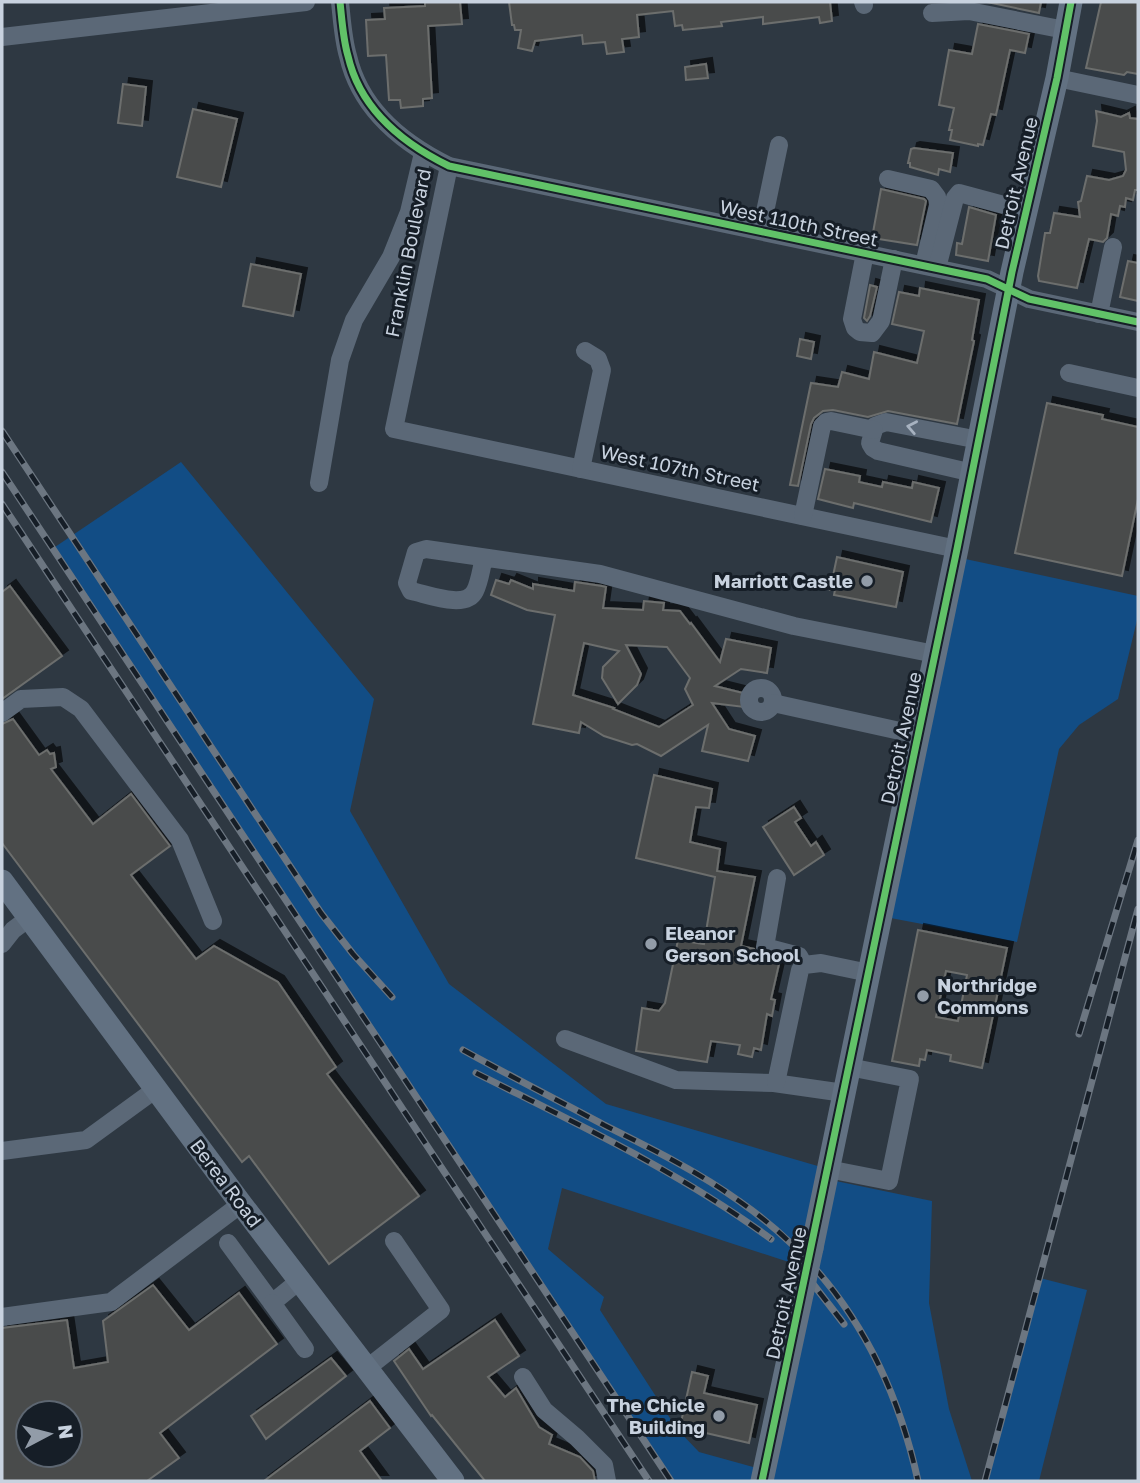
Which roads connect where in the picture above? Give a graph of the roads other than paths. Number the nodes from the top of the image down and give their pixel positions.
1 (306, 2) edge
2 (340, 2) edge
3 (1071, 2) edge
4 (284, 3) edge
5 (932, 13) dead end
6 (1065, 30) junction
7 (2, 37) edge
8 (1056, 78) junction
9 (1138, 95) edge
10 (779, 145) dead end
11 (423, 153) junction
12 (449, 166) junction
13 (888, 179) dead end
14 (1026, 211) junction
15 (761, 231) junction
16 (1113, 247) dead end
17 (865, 253) junction
18 (894, 259) junction
19 (931, 267) junction
20 (1009, 290) junction
21 (1099, 314) junction
22 (1138, 322) edge
23 (586, 351) dead end
24 (1069, 373) dead end
25 (1138, 388) edge
26 (394, 429) joint
27 (874, 430) junction
28 (979, 440) junction
29 (581, 469) junction
30 (972, 473) junction
31 (318, 483) dead end
32 (803, 516) junction
33 (957, 549) junction
34 (484, 558) dead end
35 (935, 653) junction
36 (773, 703) dead end
37 (2, 713) edge
38 (918, 735) junction
39 (777, 878) dead end
40 (2, 881) edge
41 (29, 918) junction
42 (213, 921) dead end
43 (2, 944) edge
44 (804, 965) junction
45 (869, 973) junction
46 (565, 1038) dead end
47 (849, 1066) junction
48 (776, 1083) junction
49 (156, 1089) junction
50 (844, 1093) junction
51 (2, 1151) edge
52 (828, 1169) junction
53 (241, 1204) junction
54 (394, 1241) dead end
55 (228, 1243) dead end
56 (299, 1281) junction
57 (272, 1303) junction
58 (2, 1317) edge
59 (305, 1349) dead end
60 (366, 1369) junction
61 (523, 1377) dead end
62 (453, 1481) edge
63 (607, 1481) edge
64 (762, 1481) edge

1 - 4 street
2 - 11 street, Franklin Boulevard
3 - 6 main road, Detroit Avenue
4 - 7 street
5 - 6 street
6 - 8 main road, Detroit Avenue
8 - 9 street
8 - 14 main road, Detroit Avenue
10 - 15 street
11 - 12 street, Franklin Boulevard
11 - 31 street
12 - 15 street, West 110th Street
12 - 26 street, Franklin Boulevard
13 - 19 street
14 - 19 street
14 - 20 main road, Detroit Avenue
15 - 17 street, West 110th Street
16 - 21 street
17 - 18 street, West 110th Street
17 - 18 street
18 - 19 street, West 110th Street
19 - 20 street, West 110th Street
20 - 21 street, West 110th Street
20 - 28 main road, Detroit Avenue
21 - 22 street, West 110th Street
23 - 29 street
24 - 25 street
26 - 29 street, West 107th Street
28 -> 27 street
27 - 30 street
27 - 32 street
28 - 30 main road, Detroit Avenue
29 - 32 street, West 107th Street
30 - 33 main road, Detroit Avenue
32 - 33 street, West 107th Street
33 - 35 main road, Detroit Avenue
34 - 35 street
35 - 38 main road, Detroit Avenue
36 - 38 street
37 - 42 street
38 - 45 main road, Detroit Avenue
39 - 44 street
40 - 41 main road, Berea Road
41 - 43 street
41 - 49 main road, Berea Road
44 - 45 street
44 - 48 street
45 - 47 main road, Detroit Avenue
46 - 48 street
47 - 50 main road, Detroit Avenue
47 - 52 street
48 - 50 street
49 - 51 street
49 - 53 main road, Berea Road
50 - 52 main road, Detroit Avenue
52 - 64 main road, Detroit Avenue, bridge
53 - 56 main road, Berea Road
53 - 58 street
54 - 60 street
55 - 57 street
56 - 57 street
56 - 60 main road, Berea Road
57 - 59 street
60 - 62 main road, Berea Road
61 - 63 street

